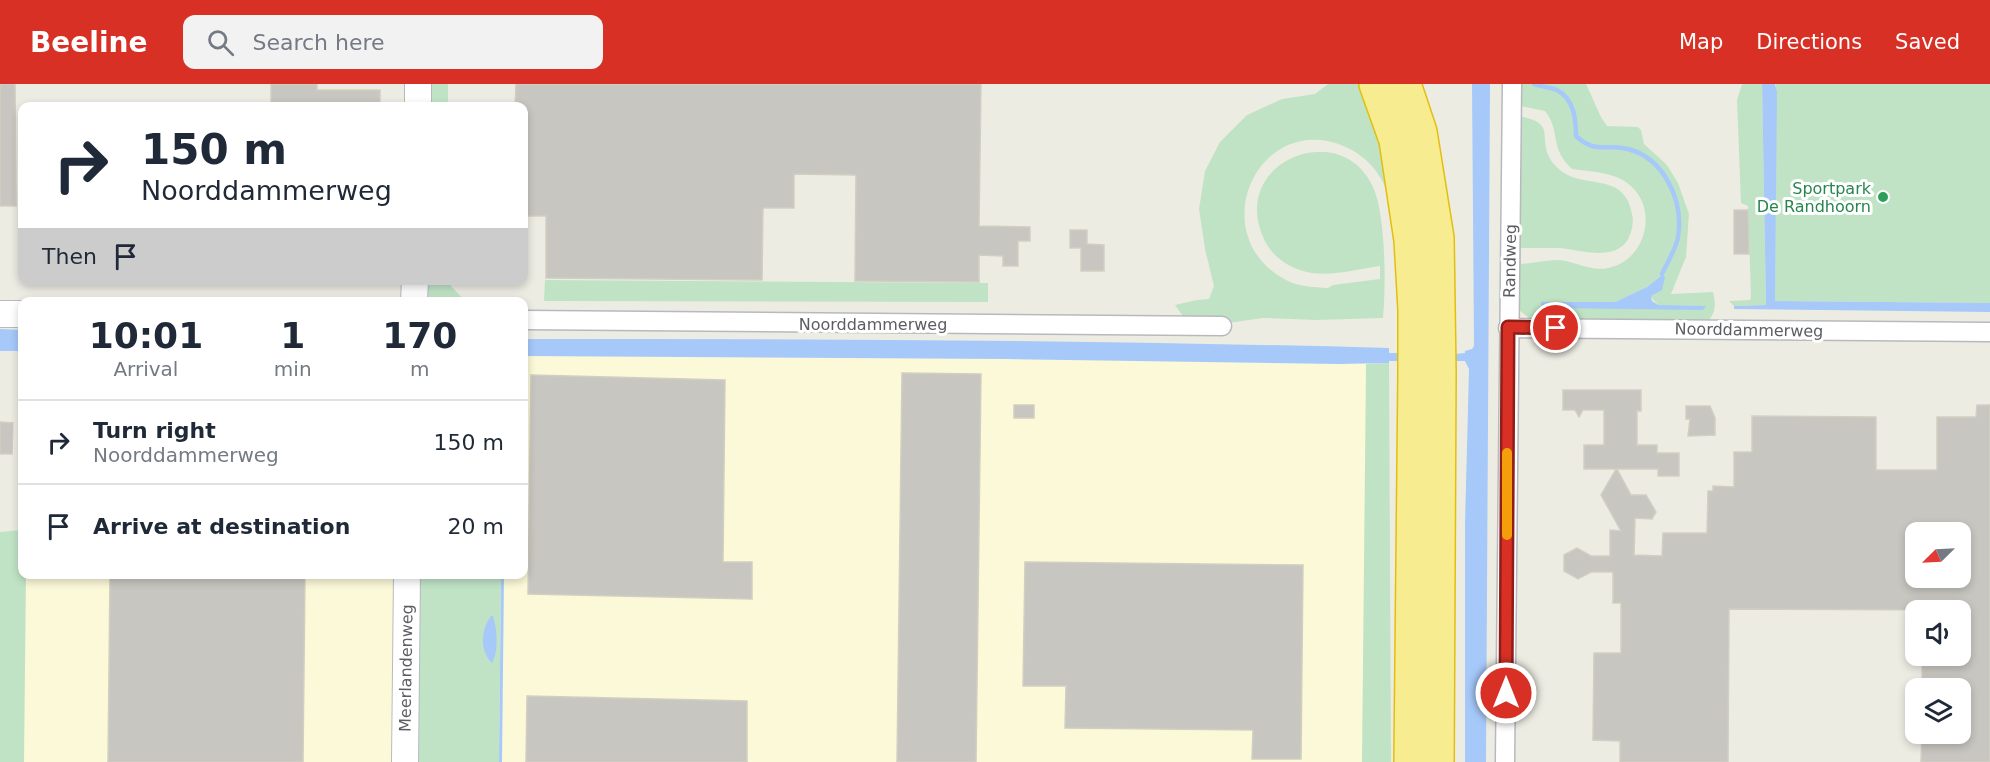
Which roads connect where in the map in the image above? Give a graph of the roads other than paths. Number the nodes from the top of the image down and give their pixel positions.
1 (418, 84) edge
2 (1376, 84) edge
3 (1404, 84) edge
4 (1512, 84) edge
5 (418, 102) edge
6 (0, 314) edge
7 (18, 314) edge
8 (528, 320) edge
9 (1222, 326) dead end
10 (1508, 327) junction
11 (1990, 332) edge
12 (407, 579) edge
13 (405, 762) edge
14 (1411, 762) edge
15 (1437, 762) edge
16 (1505, 762) edge

1 - 5 street
2 - 14 highway
3 - 15 highway
4 - 10 street, Randweg
6 - 7 street
8 - 9 street, Noorddammerweg
10 - 11 street, Noorddammerweg
10 - 16 street, Randweg
12 - 13 street, Meerlandenweg

